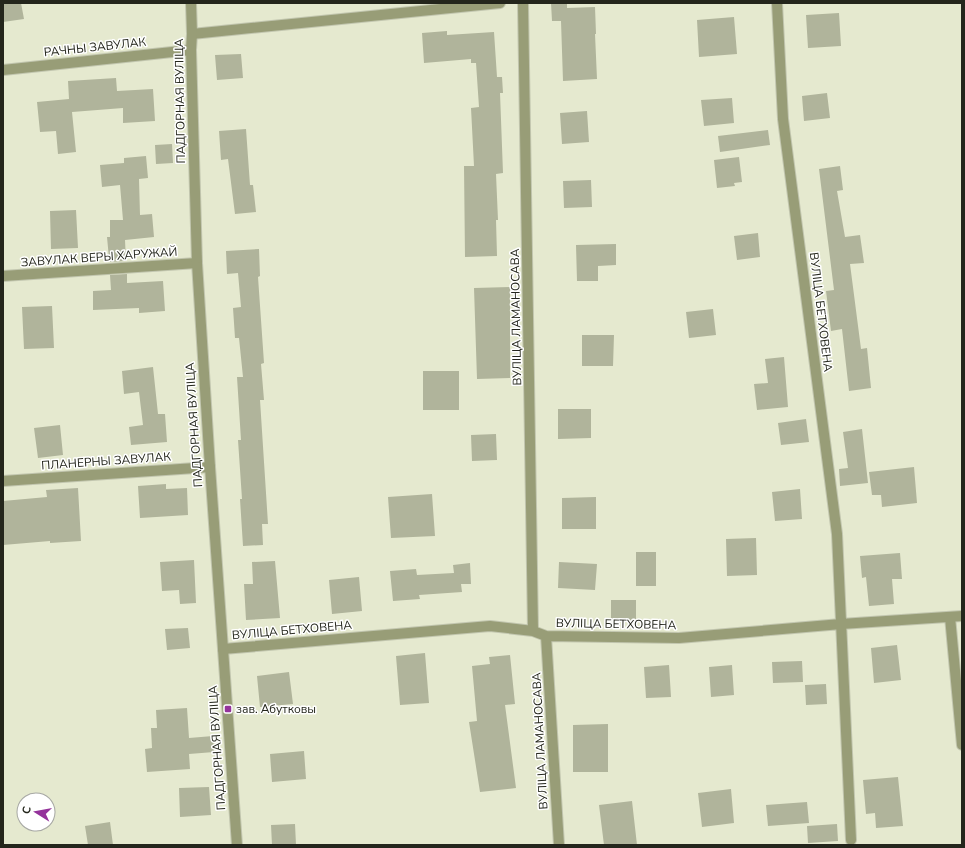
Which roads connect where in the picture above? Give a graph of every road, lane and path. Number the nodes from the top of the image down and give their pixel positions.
1 (191, 3) edge
2 (500, 3) edge
3 (523, 3) edge
4 (777, 3) edge
5 (192, 34) junction
6 (191, 50) junction
7 (3, 70) edge
8 (197, 264) junction
9 (3, 276) edge
10 (210, 467) junction
11 (3, 481) edge
12 (962, 616) edge
13 (950, 617) junction
14 (841, 624) junction
15 (533, 631) junction
16 (546, 636) junction
17 (223, 648) junction
18 (962, 745) edge
19 (851, 840) dead end
20 (237, 845) edge
21 (559, 845) edge

1 - 5 street, ПАДГОРНАЯ ВУЛІЦА
2 - 5 street
3 - 15 street, ВУЛІЦА ЛАМАНОСАВА
4 - 14 street, ВУЛІЦА БЕТХОВЕНА
5 - 6 street, ПАДГОРНАЯ ВУЛІЦА
6 - 7 street, РАЧНЫ ЗАВУЛАК
6 - 8 street, ПАДГОРНАЯ ВУЛІЦА
8 - 9 street, ЗАВУЛАК ВЕРЫ ХАРУЖАЙ
8 - 10 street, ПАДГОРНАЯ ВУЛІЦА
10 - 11 street, ПЛАНЕРНЫ ЗАВУЛАК
10 - 17 street, ПАДГОРНАЯ ВУЛІЦА
12 - 13 street, ВУЛІЦА БЕТХОВЕНА
13 - 14 street, ВУЛІЦА БЕТХОВЕНА
13 - 18 street
14 - 16 street, ВУЛІЦА БЕТХОВЕНА
14 - 19 street, ВУЛІЦА БЕТХОВЕНА
15 - 16 street, ВУЛІЦА БЕТХОВЕНА
15 - 17 street, ВУЛІЦА БЕТХОВЕНА
16 - 21 street, ВУЛІЦА ЛАМАНОСАВА
17 - 20 street, ПАДГОРНАЯ ВУЛІЦА

